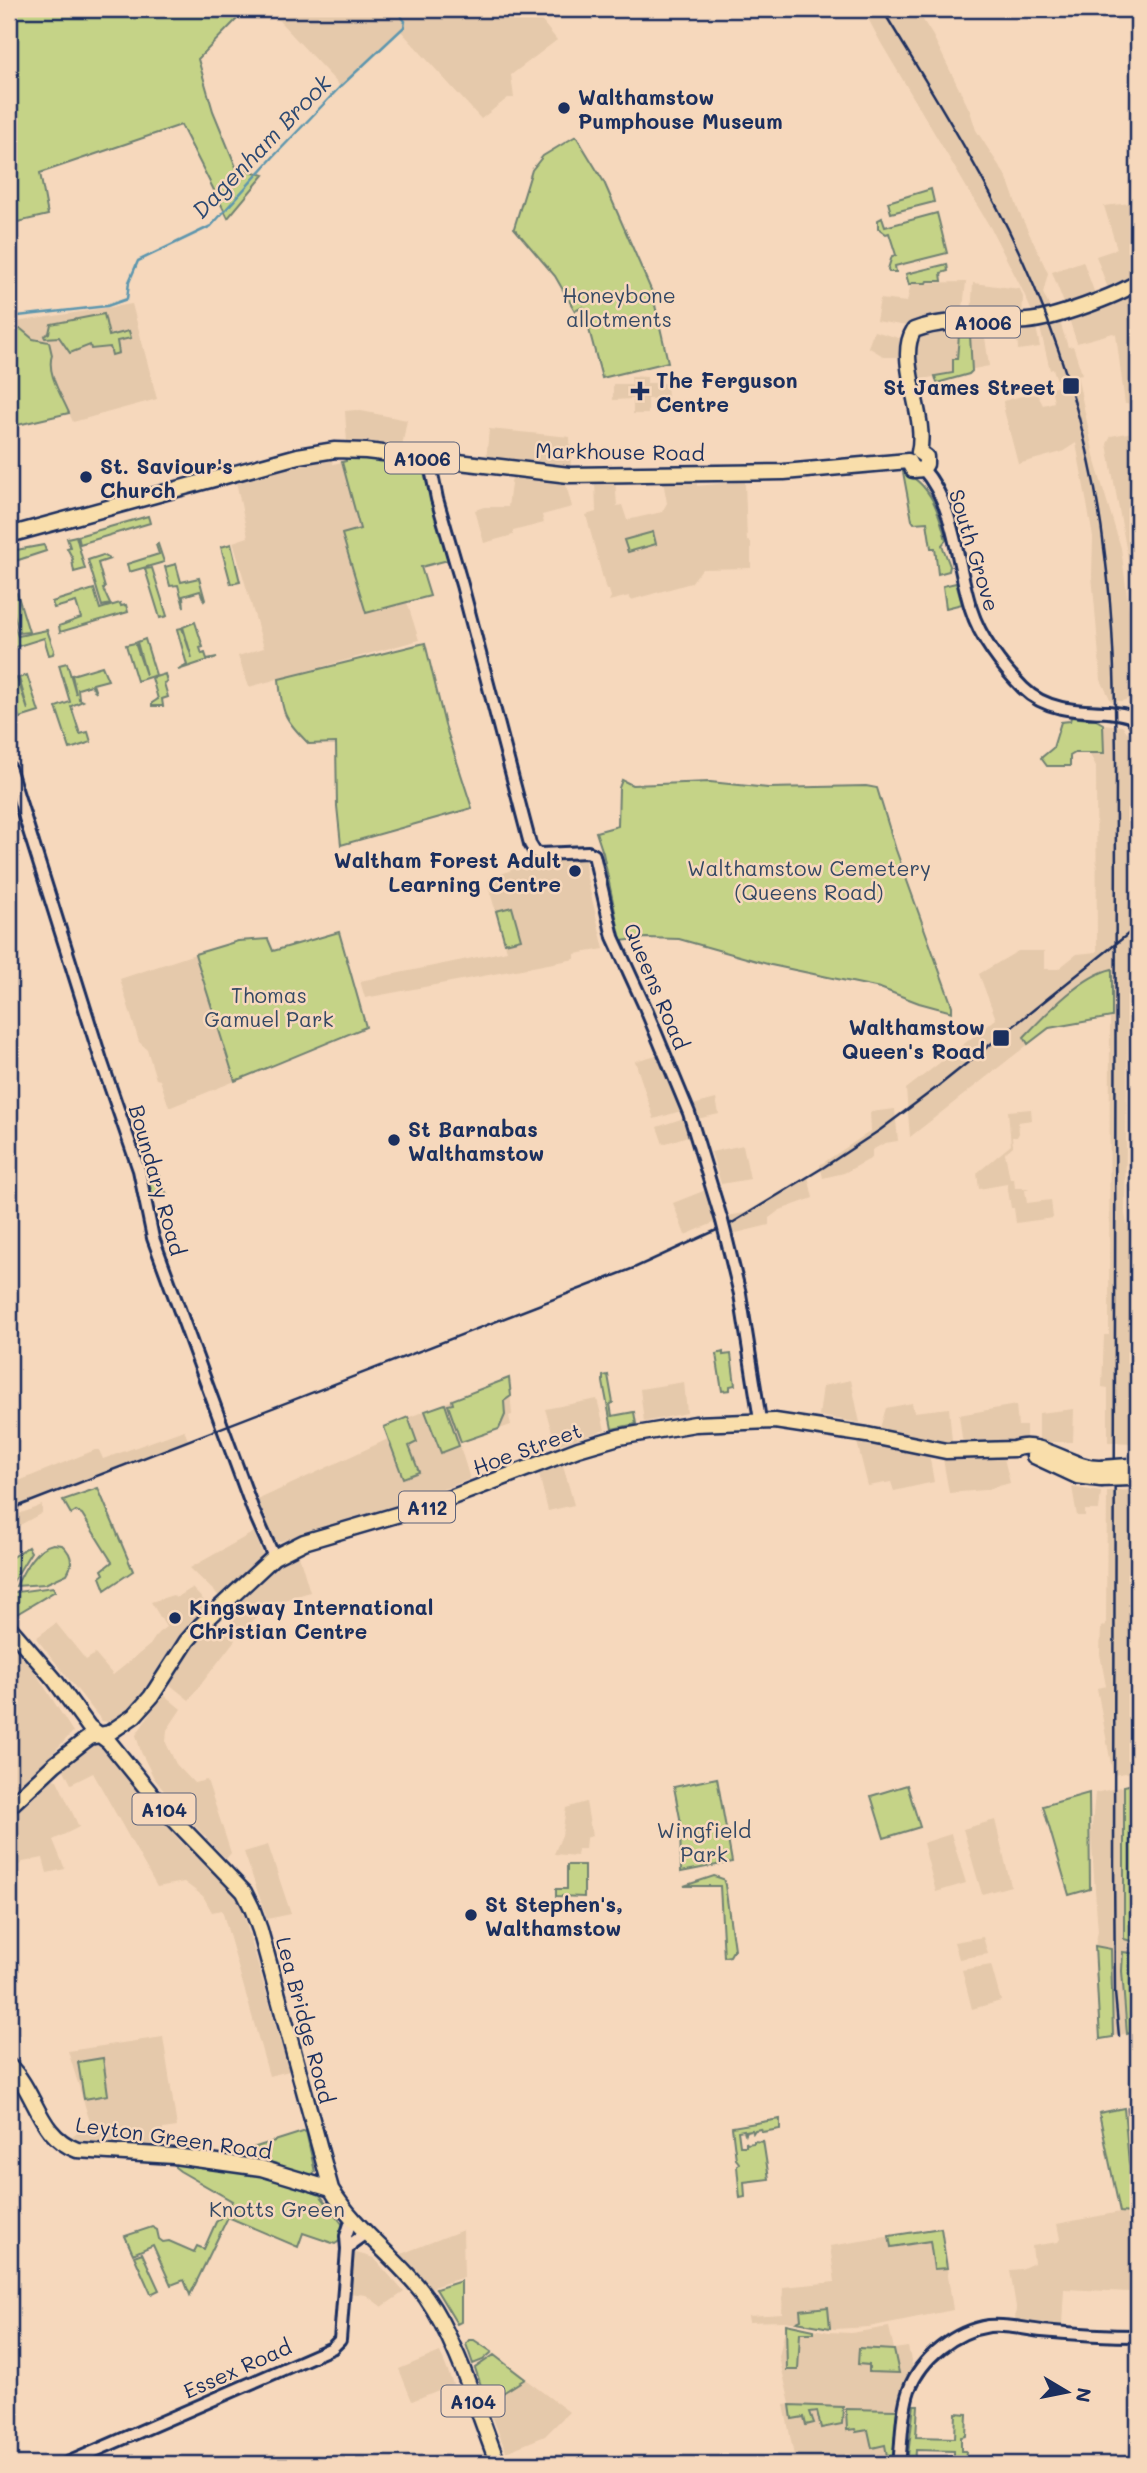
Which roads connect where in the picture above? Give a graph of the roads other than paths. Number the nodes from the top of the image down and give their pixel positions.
1 (1138, 282) edge
2 (913, 456) junction
3 (429, 459) junction
4 (923, 469) joint
5 (9, 535) edge
6 (1138, 728) edge
7 (9, 767) edge
8 (760, 1420) junction
9 (1134, 1471) edge
10 (274, 1558) junction
11 (9, 1627) edge
12 (99, 1735) junction
13 (9, 1807) edge
14 (9, 2066) edge
15 (331, 2189) junction
16 (352, 2218) junction
17 (366, 2233) junction
18 (347, 2250) junction
19 (1138, 2336) edge
20 (65, 2464) edge
21 (498, 2464) edge
22 (899, 2464) edge

1 - 2 main road, A1006
2 - 3 main road, Markhouse Road / A1006
2 - 4 main road
3 - 5 main road, Markhouse Road / A1006
3 - 8 street, Queens Road, bridge
4 - 6 street, South Grove
7 - 10 street, Boundary Road
8 - 9 main road, Hoe Street / A112, bridge
8 - 10 main road, Hoe Street / A112
10 - 12 main road, Hoe Street / A112
11 - 12 main road, Lea Bridge Road / A104
12 - 13 main road, A112
12 - 15 main road, Lea Bridge Road / A104
14 - 15 main road, Leyton Green Road
15 - 16 main road, Lea Bridge Road / A104
16 - 17 main road, Lea Bridge Road / A104
16 - 18 street, Essex Road
17 - 18 street
17 - 21 main road, Lea Bridge Road / A104
18 - 20 street, Essex Road
19 - 22 street

